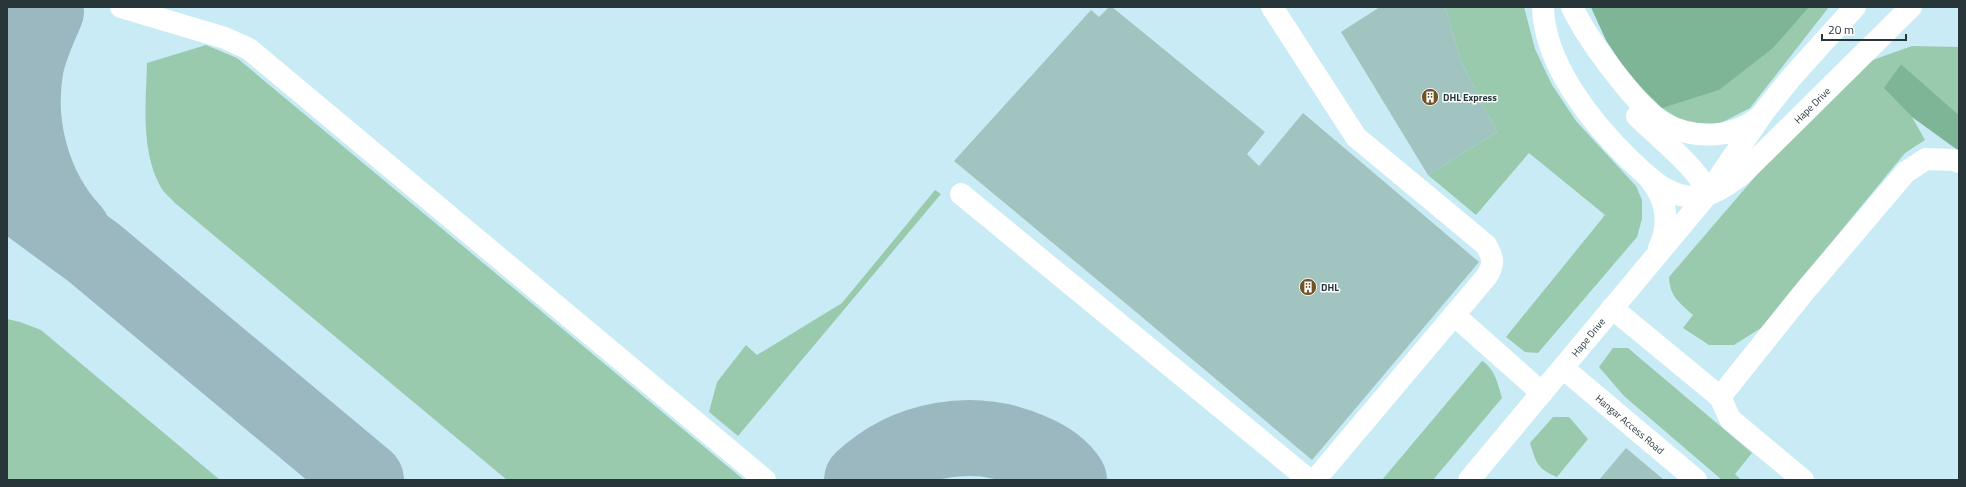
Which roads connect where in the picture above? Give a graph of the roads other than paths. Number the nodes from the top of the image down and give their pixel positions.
1 (121, 7) edge
2 (1272, 7) edge
3 (1543, 7) edge
4 (1572, 7) edge
5 (1855, 7) edge
6 (1911, 7) edge
7 (1607, 61) junction
8 (1763, 113) junction
9 (1959, 162) edge
10 (1648, 177) junction
11 (960, 194) dead end
12 (1707, 195) junction
13 (1656, 254) junction
14 (1612, 308) junction
15 (1454, 315) junction
16 (1563, 368) junction
17 (1542, 393) junction
18 (1720, 397) junction
19 (765, 480) edge
20 (1309, 480) edge
21 (1315, 480) edge
22 (1469, 480) edge
23 (1696, 480) edge
24 (1803, 480) edge

1 - 19 street
2 - 15 street
3 - 10 street
4 - 7 street
5 - 8 street, Hape Drive
6 - 12 street, Hape Drive
7 - 8 street
7 - 12 street
8 - 12 street, Hape Drive
9 - 18 street
10 - 12 street
10 - 13 street
11 - 20 street
12 - 13 street, Hape Drive
13 - 14 street, Hape Drive
14 - 16 street, Hape Drive
14 - 18 street
15 - 17 street
15 - 21 street
16 - 17 street, Hape Drive
16 - 23 street, Hangar Access Road
17 - 22 street, Hape Drive
18 - 24 street

